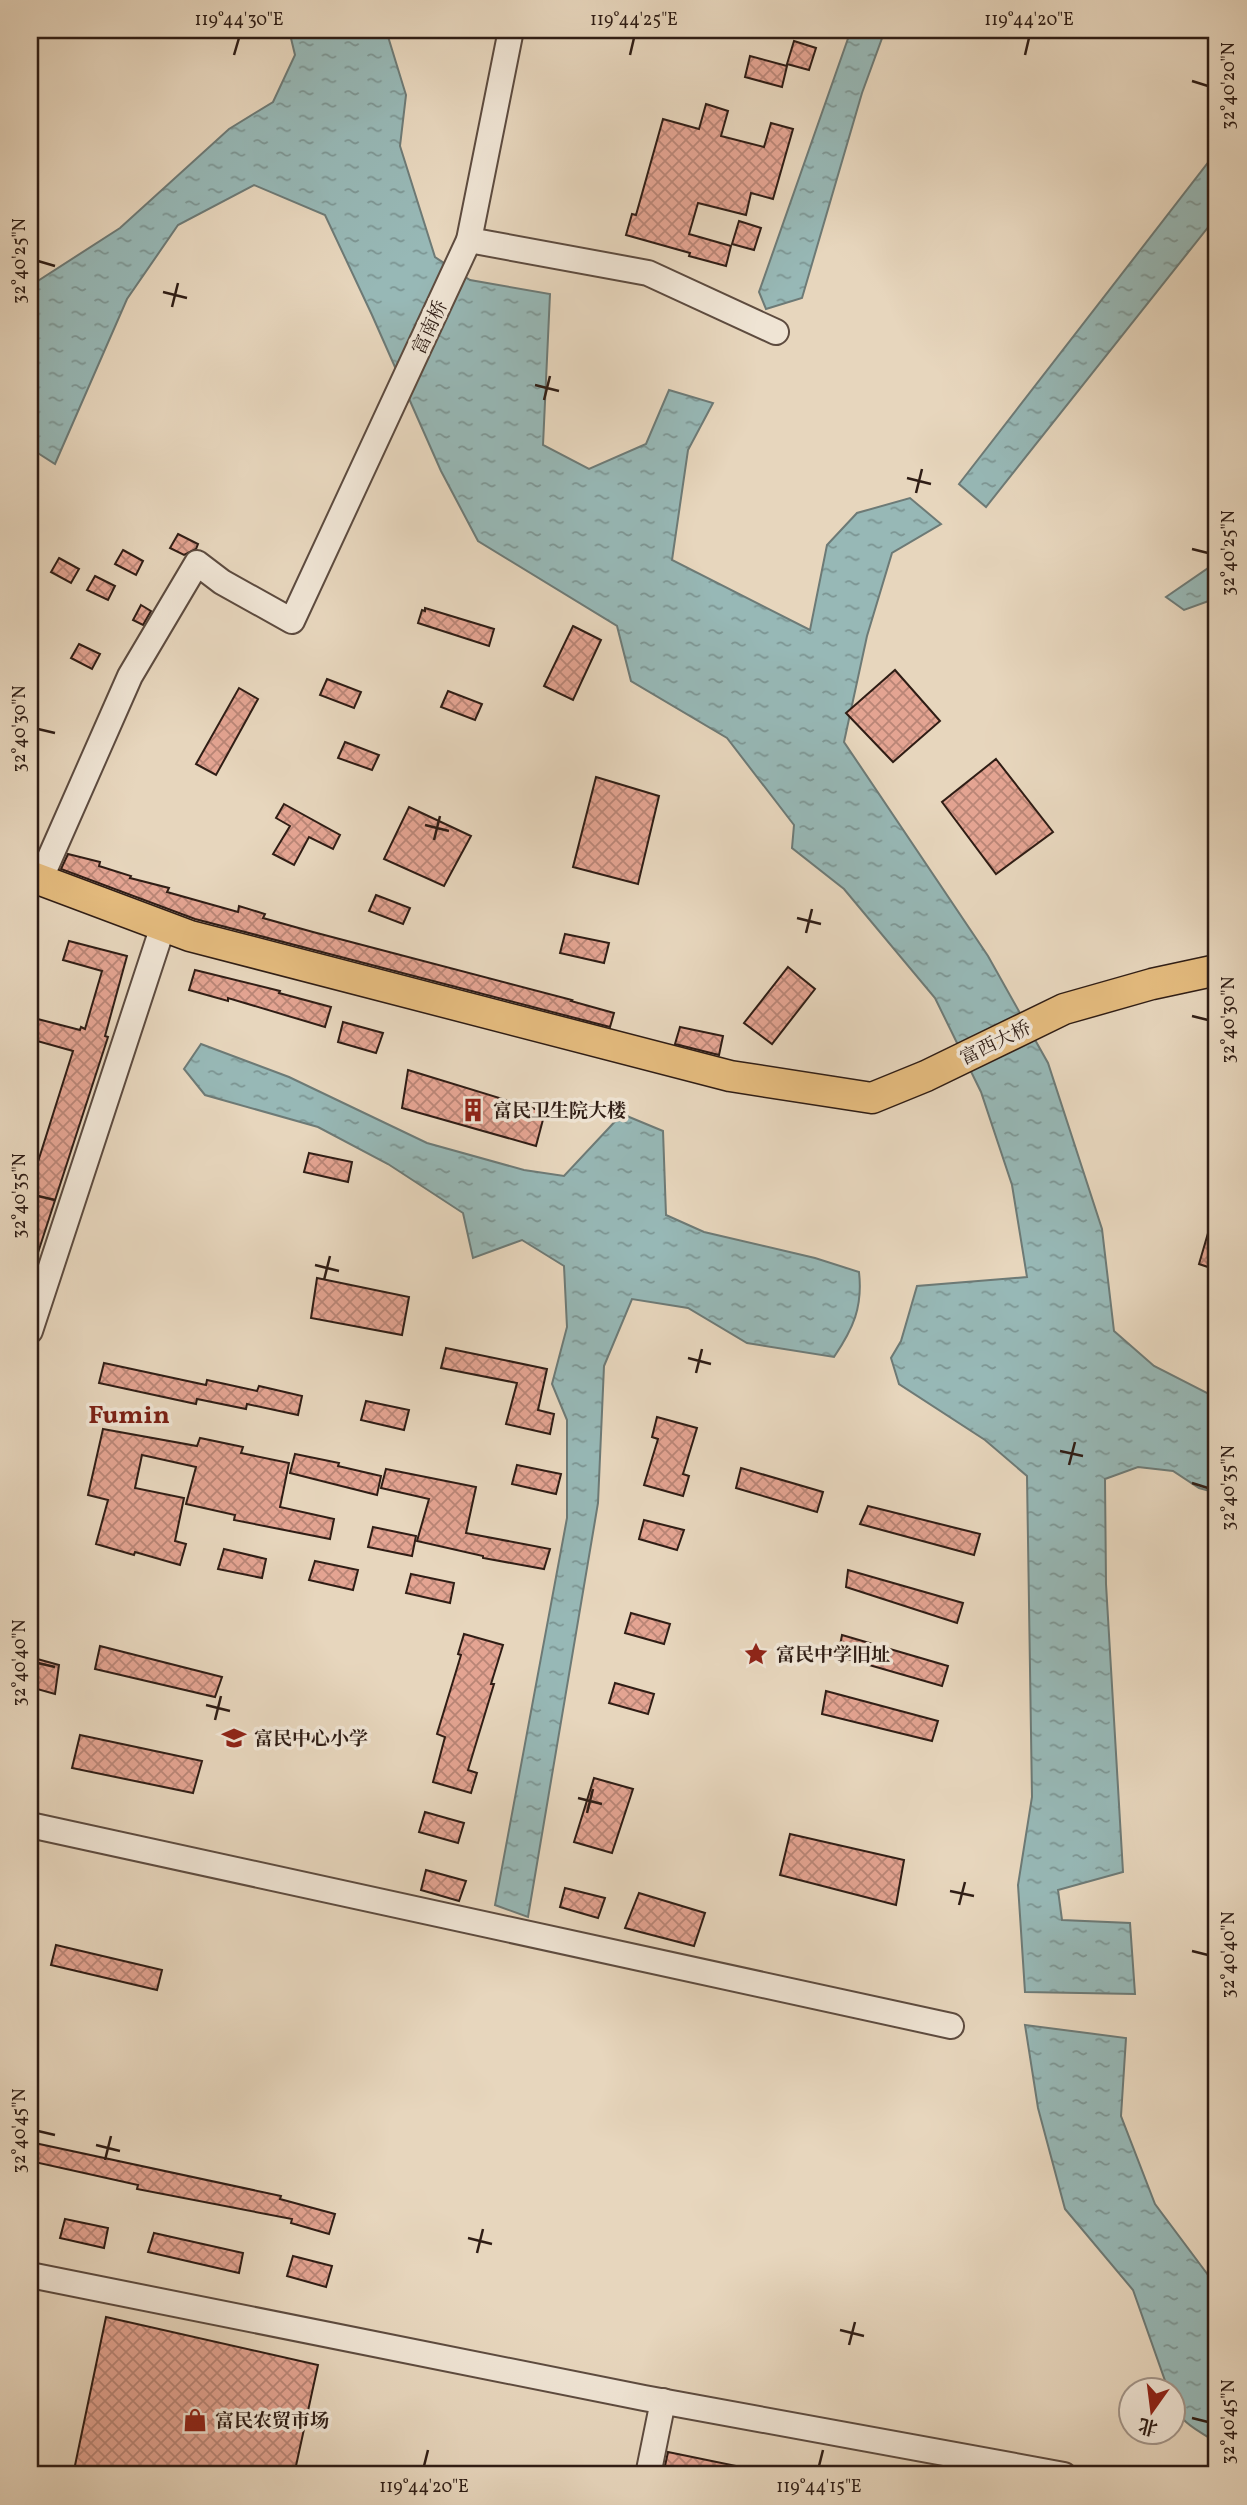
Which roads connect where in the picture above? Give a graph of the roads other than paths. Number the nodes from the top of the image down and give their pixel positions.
1 (511, 30) edge
2 (469, 240) junction
3 (776, 332) dead end
4 (35, 878) edge
5 (163, 926) junction
6 (1217, 970) edge
7 (30, 1331) edge
8 (30, 1825) edge
9 (951, 2026) dead end
10 (30, 2275) edge
11 (663, 2401) junction
12 (648, 2475) edge
13 (1064, 2475) edge

1 - 2 street, 富南桥
2 - 3 street
2 - 4 street, 富南桥
4 - 5 main road, 富西大桥
5 - 6 main road, 富西大桥
5 - 7 street
8 - 9 street
10 - 11 street
11 - 12 street
11 - 13 street

